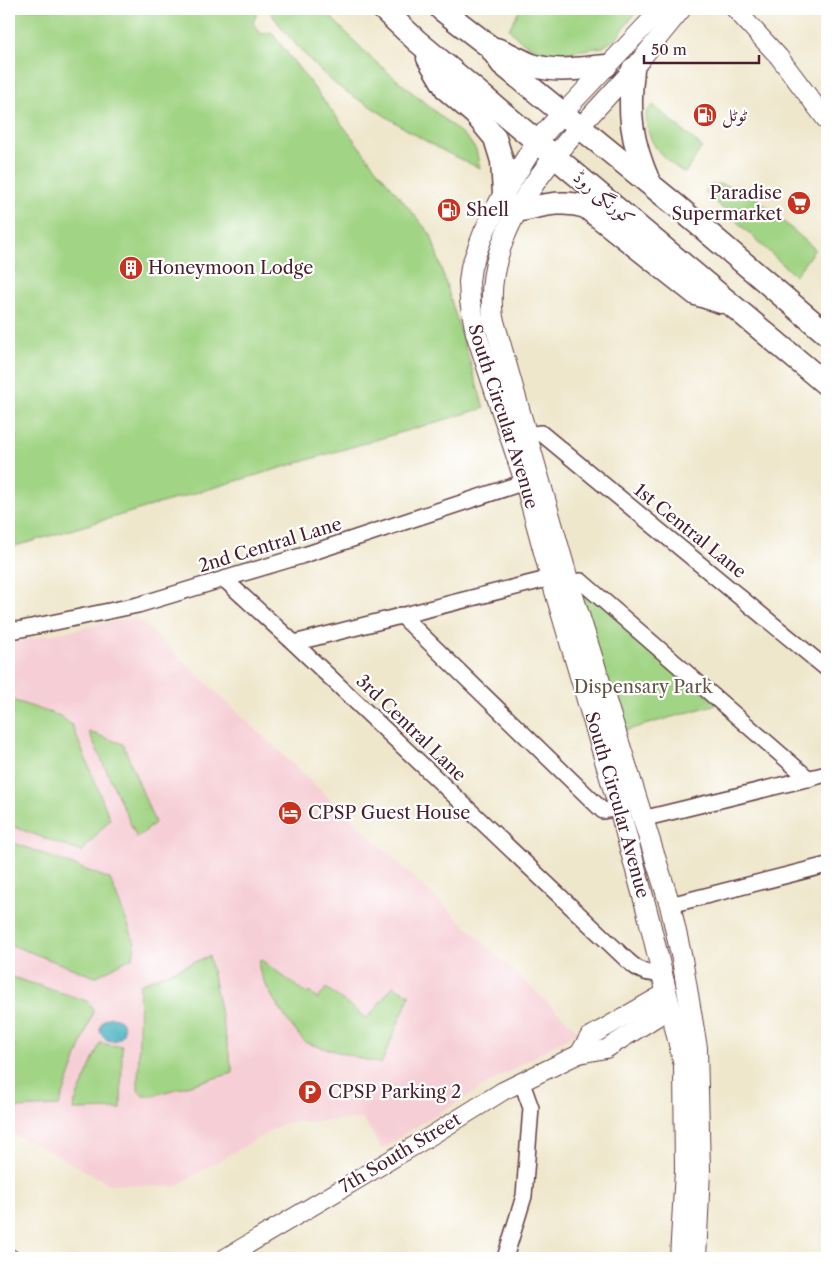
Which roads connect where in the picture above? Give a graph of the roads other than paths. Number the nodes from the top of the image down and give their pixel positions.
1 (383, 9) edge
2 (441, 9) edge
3 (661, 9) edge
4 (682, 9) edge
5 (736, 9) edge
6 (417, 41) junction
7 (490, 47) junction
8 (606, 66) junction
9 (633, 69) junction
10 (562, 114) junction
11 (827, 121) edge
12 (580, 127) junction
13 (537, 141) junction
14 (554, 156) junction
15 (649, 183) junction
16 (504, 193) junction
17 (517, 211) junction
18 (734, 306) junction
19 (827, 334) edge
20 (827, 385) edge
21 (526, 435) junction
22 (532, 481) junction
23 (224, 579) junction
24 (560, 581) junction
25 (401, 615) junction
26 (9, 628) edge
27 (294, 643) junction
28 (827, 668) edge
29 (827, 774) edge
30 (809, 779) junction
31 (618, 808) junction
32 (642, 818) junction
33 (827, 864) edge
34 (670, 905) junction
35 (667, 991) junction
36 (522, 1082) junction
37 (225, 1258) edge
38 (505, 1258) edge
39 (680, 1258) edge
40 (696, 1258) edge

1 - 6 main road, کورنگی روڈ
2 - 7 main road
3 - 8 street
4 - 9 street
5 - 11 street
6 - 13 main road, کورنگی روڈ
6 - 16 main road
7 - 8 main road
7 - 10 main road
8 - 10 street
9 - 12 street
9 - 15 main road
10 - 12 main road
10 - 13 main road, South Circular Avenue
12 - 14 main road, South Circular Avenue
12 - 15 main road
13 - 14 main road, کورنگی روڈ
13 - 16 main road, South Circular Avenue
14 - 17 main road, South Circular Avenue
14 - 18 main road, کورنگی روڈ
15 - 19 main road
16 - 22 main road, South Circular Avenue
17 - 18 main road
17 - 21 main road, South Circular Avenue
18 - 20 main road, کورنگی روڈ
21 - 22 main road, South Circular Avenue
21 - 28 street, 1st Central Lane
22 - 23 street, 2nd Central Lane
22 - 24 main road, South Circular Avenue
23 - 26 street, 2nd Central Lane
23 - 27 street, 3rd Central Lane
24 - 25 street
24 - 30 street
24 - 31 main road, South Circular Avenue
24 - 32 main road, South Circular Avenue
25 - 27 street
25 - 31 street
27 - 35 street, 3rd Central Lane
29 - 30 street
30 - 32 street
31 - 35 main road, South Circular Avenue
32 - 34 main road, South Circular Avenue
33 - 34 street
34 - 40 main road, South Circular Avenue
35 - 36 street, 7th South Street
35 - 39 main road, South Circular Avenue
36 - 37 street, 7th South Street
36 - 38 street

